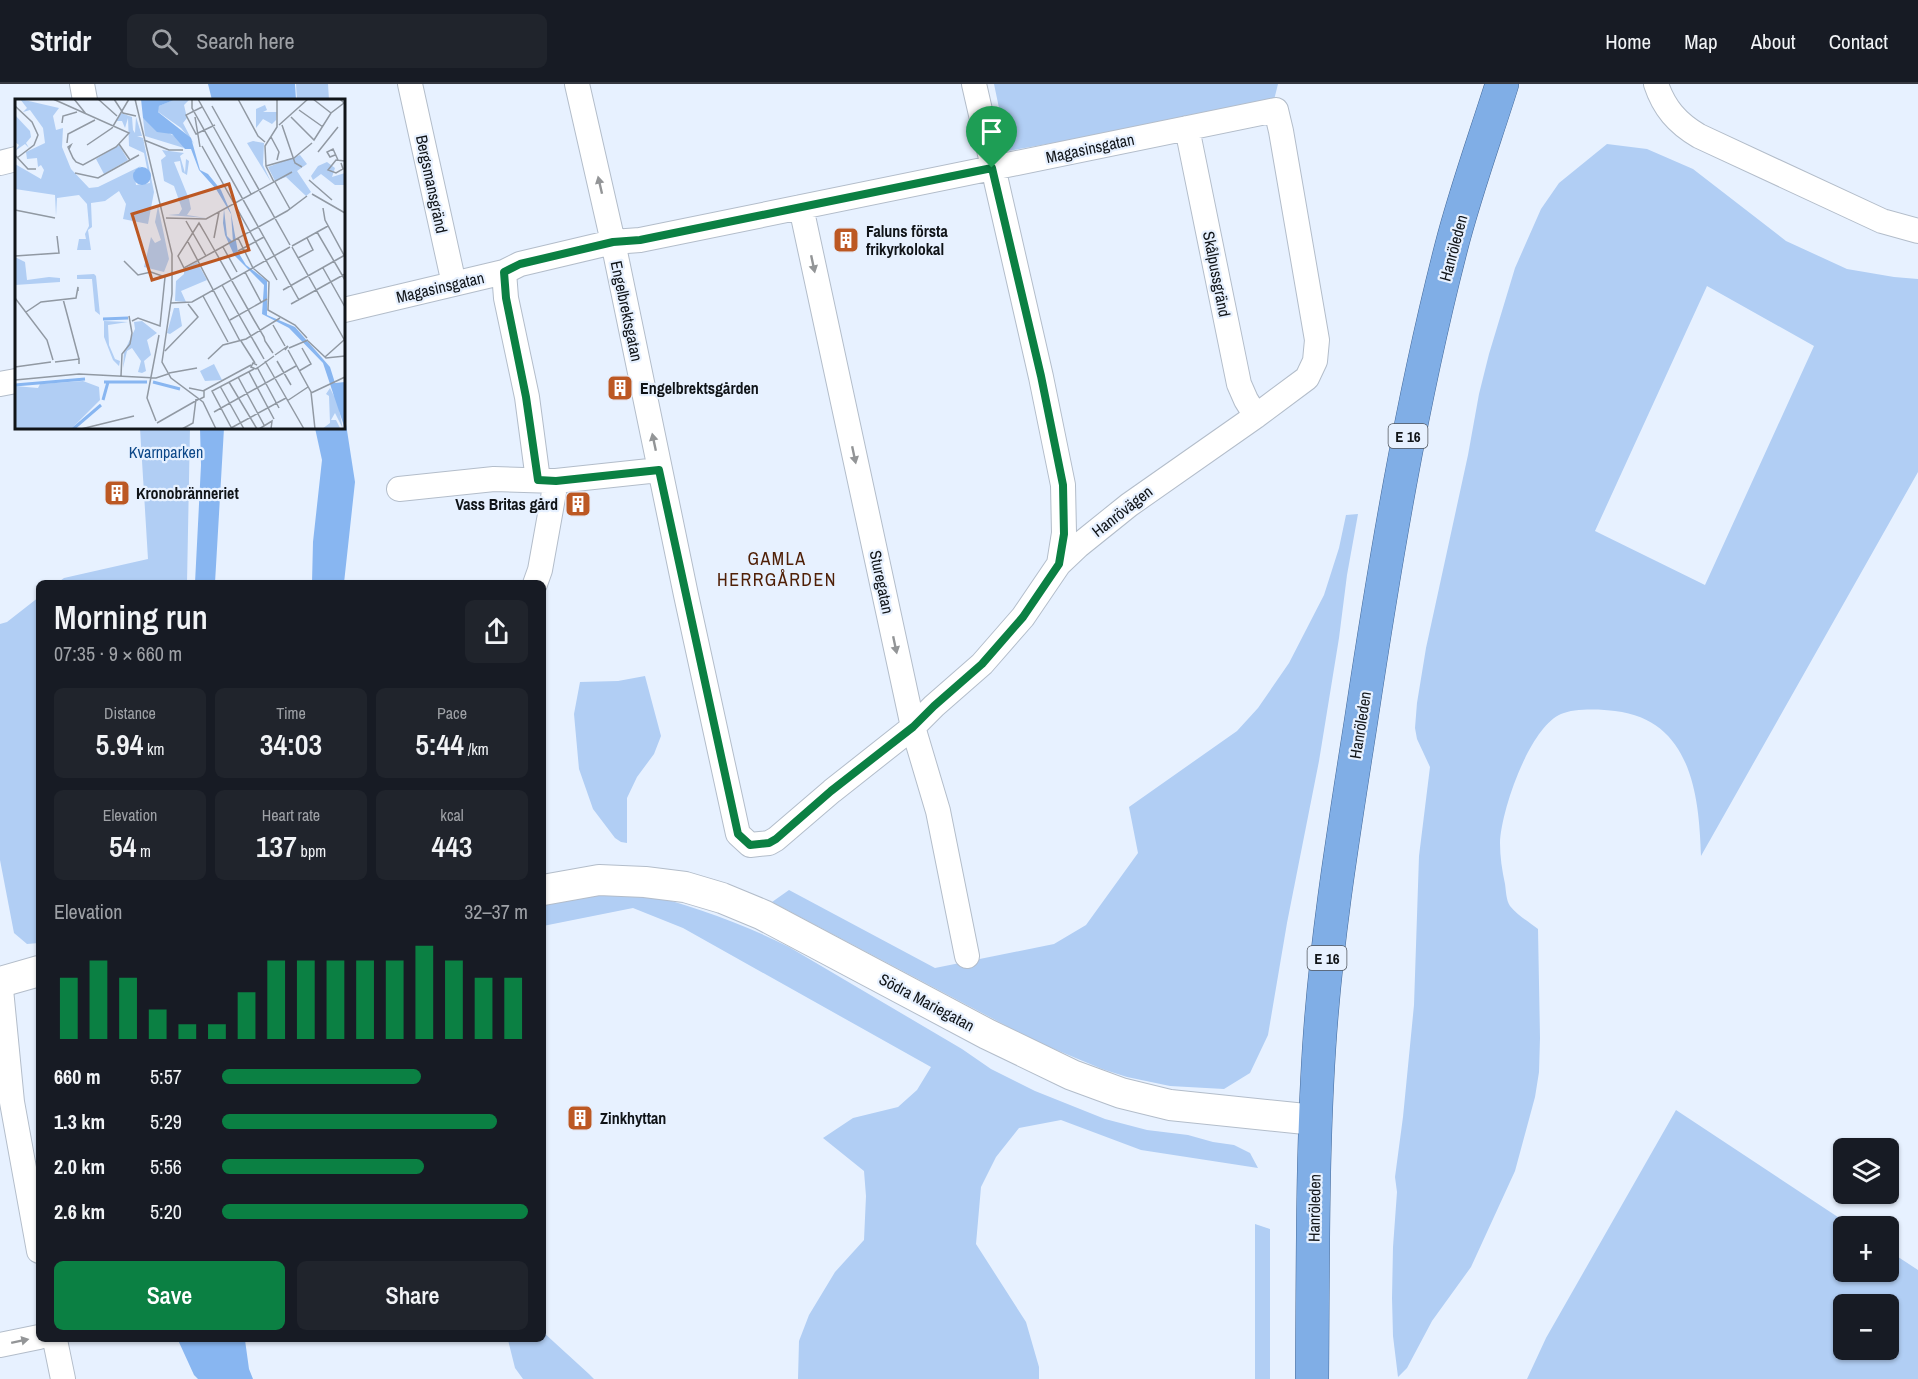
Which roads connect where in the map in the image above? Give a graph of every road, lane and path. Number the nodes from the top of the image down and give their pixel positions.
1 (82, 84) edge
2 (410, 84) edge
3 (577, 84) edge
4 (974, 84) edge
5 (1502, 84) edge
6 (1656, 84) edge
7 (85, 99) edge
8 (1276, 110) joint
9 (1187, 128) junction
10 (15, 159) edge
11 (0, 163) edge
12 (992, 168) junction
13 (801, 207) junction
14 (1918, 231) edge
15 (613, 242) junction
16 (504, 272) junction
17 (454, 284) junction
18 (345, 310) edge
19 (15, 381) edge
20 (0, 384) edge
21 (1256, 416) junction
22 (659, 470) junction
23 (547, 480) junction
24 (399, 489) dead end
25 (1059, 564) junction
26 (536, 580) edge
27 (913, 727) junction
28 (755, 846) joint
29 (546, 889) edge
30 (967, 956) dead end
31 (36, 972) edge
32 (0, 981) edge
33 (1315, 1120) junction
34 (36, 1234) edge
35 (36, 1338) edge
36 (56, 1342) edge
37 (0, 1345) edge
38 (63, 1379) edge
39 (1312, 1379) edge

1 - 7 street
2 - 17 street, Bergsmansgränd
15 -> 3 street, Engelbrektsgatan
4 - 12 street
5 - 33 highway, Hanröleden / E 16
6 - 14 street
8 - 9 street, Magasinsgatan
8 - 21 street, Hanrövägen
9 - 12 street, Magasinsgatan
9 - 21 street, Skålpussgränd
10 - 11 street
12 - 13 street, Magasinsgatan
12 - 25 street
13 - 15 street, Magasinsgatan
13 -> 27 street, Sturegatan
15 - 16 street, Magasinsgatan
22 -> 15 street, Engelbrektsgatan
16 - 17 street, Magasinsgatan
16 - 23 street
17 - 18 street, Magasinsgatan
19 - 20 street
21 - 25 street, Hanrövägen
22 - 23 street
22 - 28 street, Engelbrektsgatan
23 - 24 street
23 - 26 street
25 - 27 street, Hanrövägen
27 - 28 street, Hanrövägen
27 - 30 street, Sturegatan
29 - 33 street, Södra Mariegatan
31 - 32 street
32 - 34 street
33 - 39 highway, Hanröleden / E 16
37 -> 35 street
36 - 38 street

